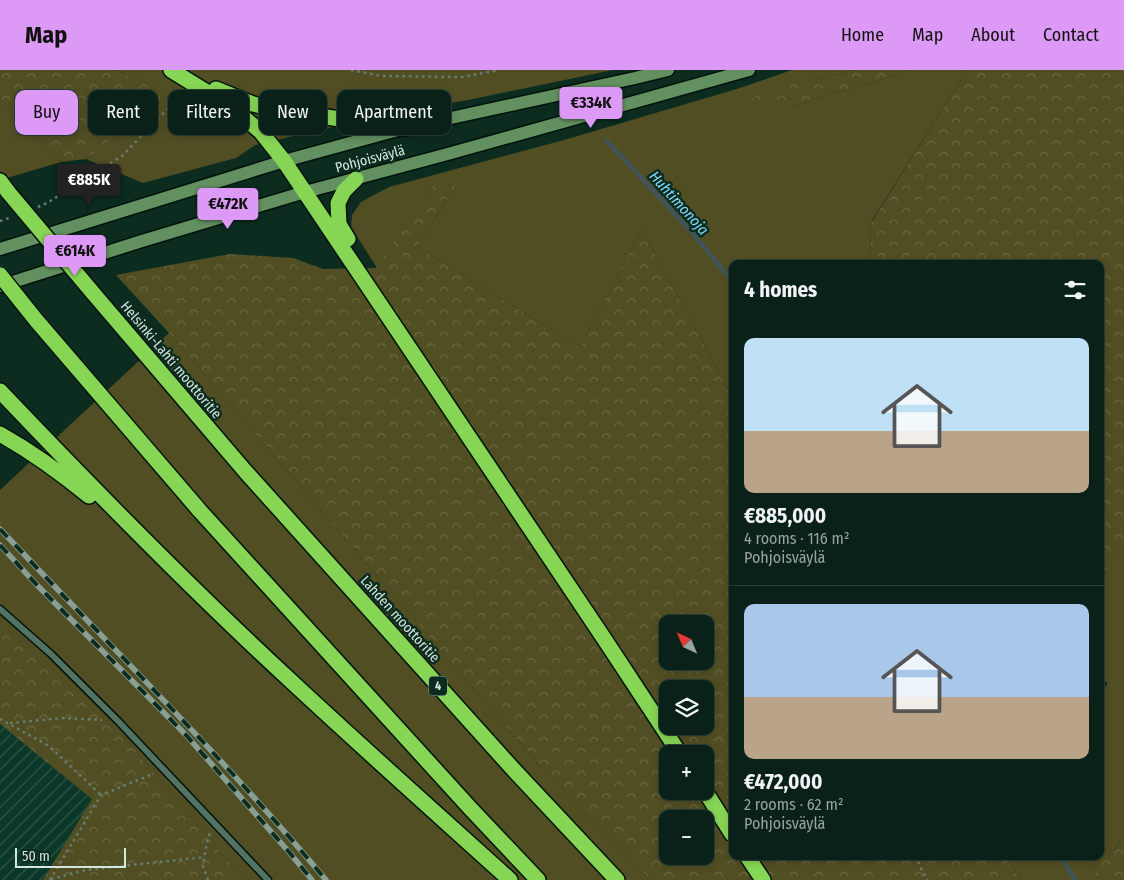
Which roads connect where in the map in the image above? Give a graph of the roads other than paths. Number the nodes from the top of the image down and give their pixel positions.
1 (172, 70) edge
2 (668, 70) edge
3 (749, 70) edge
4 (730, 73) edge
5 (451, 118) edge
6 (337, 119) edge
7 (379, 135) edge
8 (284, 161) junction
9 (356, 179) junction
10 (4, 187) edge
11 (305, 192) junction
12 (0, 249) edge
13 (358, 271) junction
14 (0, 275) edge
15 (0, 286) edge
16 (0, 391) edge
17 (0, 434) edge
18 (261, 489) joint
19 (148, 543) junction
20 (0, 609) edge
21 (674, 745) edge
22 (710, 800) edge
23 (729, 829) edge
24 (750, 860) edge
25 (268, 880) edge
26 (510, 880) edge
27 (538, 880) edge
28 (617, 880) edge
29 (763, 880) edge

1 - 6 highway
1 - 8 highway
2 - 5 main road, Pohjoisväylä
3 - 4 main road, Pohjoisväylä
4 - 9 main road, Pohjoisväylä
7 - 8 main road, Pohjoisväylä
8 - 11 highway
8 - 12 main road, Pohjoisväylä
9 - 11 main road, Pohjoisväylä
9 - 13 highway
10 - 18 highway, Helsinki-Lahti moottoritie / 4, bridge
11 - 13 highway
11 - 15 main road, Pohjoisväylä
13 - 21 highway
14 - 27 highway, bridge
16 - 19 highway
17 - 19 highway
18 - 28 highway, Lahden moottoritie / 4
19 - 26 highway
20 - 25 lane
22 - 23 highway
24 - 29 highway

